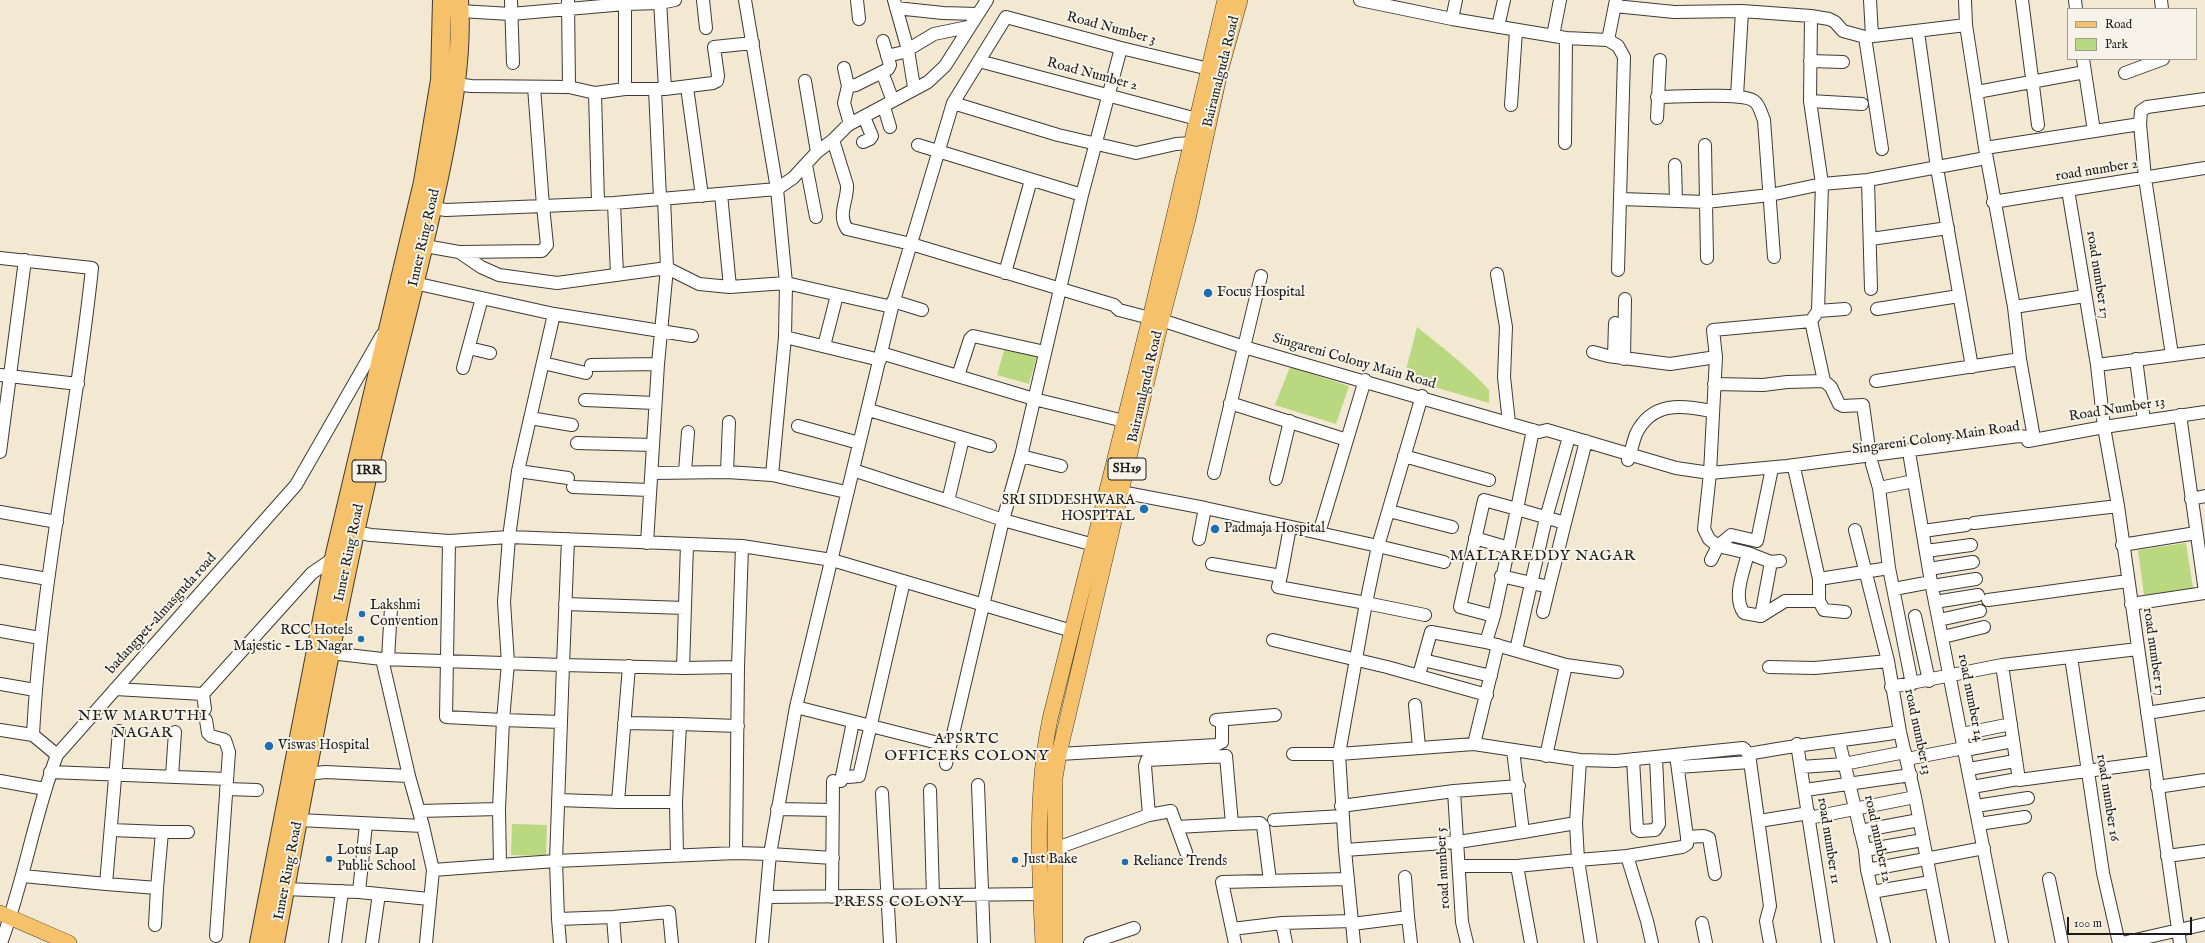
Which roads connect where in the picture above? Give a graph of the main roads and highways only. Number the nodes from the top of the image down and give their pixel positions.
1 (442, 0) edge
2 (1225, 0) edge
3 (1240, 0) edge
4 (459, 5) edge
5 (1154, 316) junction
6 (1048, 773) junction
7 (299, 775) junction
8 (4, 921) edge
9 (49, 943) edge
10 (69, 943) edge
11 (259, 943) edge
12 (275, 943) edge
13 (1043, 943) edge
14 (1055, 943) edge

1 - 7 highway, Inner Ring Road / IRR
2 - 5 main road, Bairamalguda Road / SH19
3 - 5 main road, Bairamalguda Road / SH19
4 - 7 highway, Inner Ring Road / IRR
5 - 6 main road, Bairamalguda Road / SH19
5 - 6 main road, Bairamalguda Road / SH19
6 - 13 main road, Bairamalguda Road / SH19
6 - 14 main road, Bairamalguda Road / SH19
7 - 11 highway, Inner Ring Road / IRR
7 - 12 highway, Inner Ring Road / IRR
8 - 9 main road
8 - 10 main road

